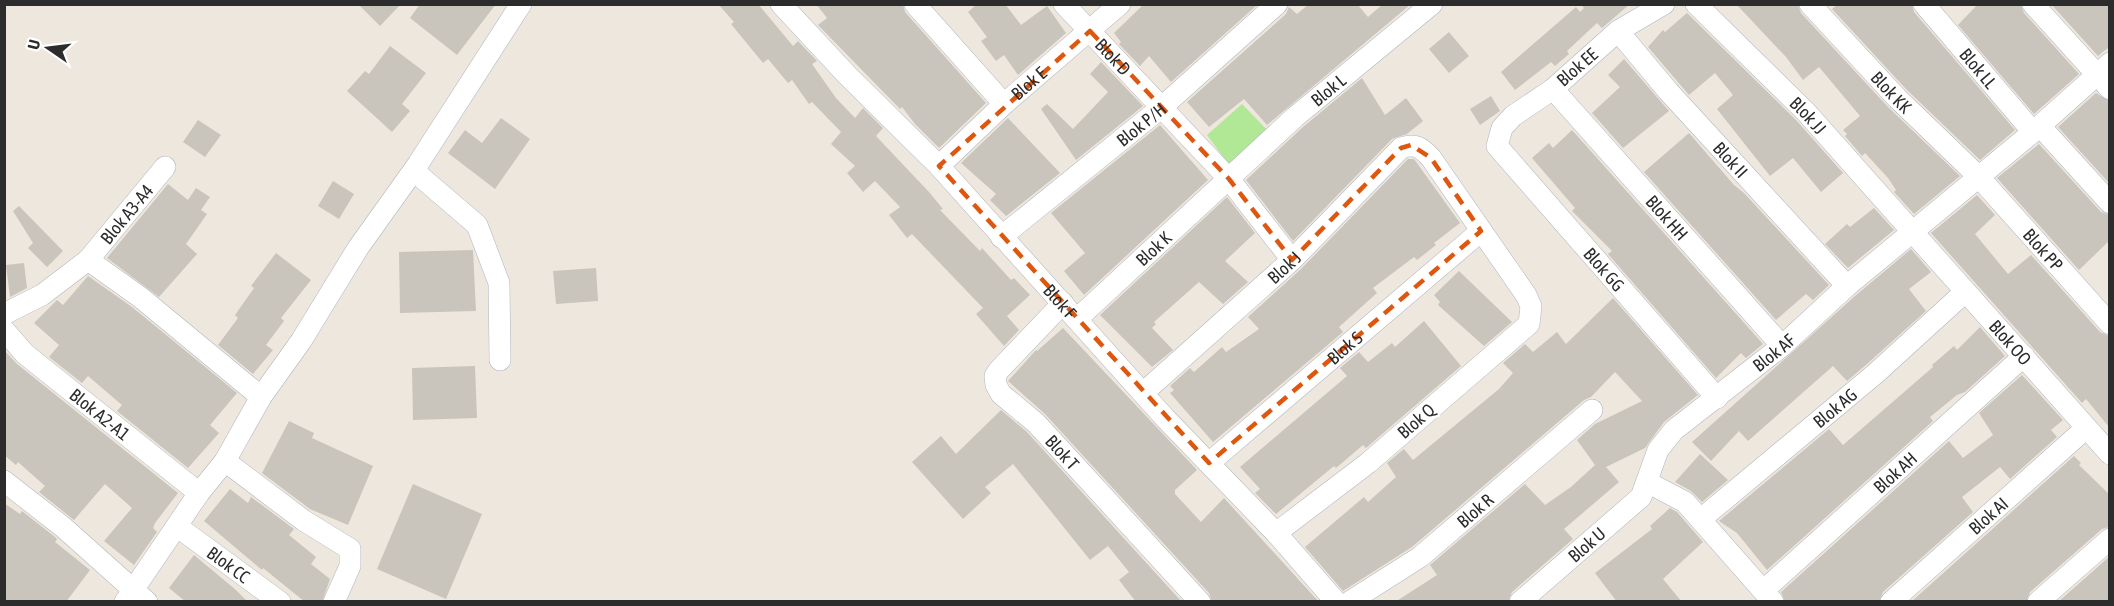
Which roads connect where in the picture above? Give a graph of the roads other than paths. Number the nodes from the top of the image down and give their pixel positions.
1 (521, 4) edge
2 (781, 4) edge
3 (915, 4) edge
4 (1064, 4) edge
5 (1120, 4) edge
6 (1277, 4) edge
7 (1432, 4) edge
8 (1664, 4) edge
9 (1696, 4) edge
10 (1810, 4) edge
11 (1924, 4) edge
12 (2033, 4) edge
13 (1090, 31) junction
14 (1618, 31) junction
15 (2105, 76) edge
16 (1553, 89) junction
17 (1004, 104) junction
18 (1162, 107) junction
19 (2036, 129) junction
20 (1498, 137) joint
21 (939, 166) junction
22 (165, 167) dead end
23 (414, 171) junction
24 (1978, 176) junction
25 (1229, 179) junction
26 (2109, 203) edge
27 (1481, 231) junction
28 (1912, 231) junction
29 (1001, 237) junction
30 (88, 260) junction
31 (1292, 260) junction
32 (1847, 286) junction
33 (1965, 292) junction
34 (1063, 303) junction
35 (4, 314) edge
36 (1077, 320) junction
37 (2109, 324) edge
38 (4, 330) edge
39 (1782, 346) junction
40 (2024, 356) junction
41 (500, 360) dead end
42 (1143, 393) junction
43 (261, 397) junction
44 (1717, 398) junction
45 (1593, 410) dead end
46 (2085, 429) junction
47 (2109, 454) edge
48 (225, 461) junction
49 (1209, 464) junction
50 (4, 481) edge
51 (1647, 482) junction
52 (199, 493) junction
53 (1701, 519) junction
54 (178, 527) junction
55 (1276, 533) junction
56 (2109, 538) edge
57 (1768, 596) edge
58 (135, 598) edge
59 (280, 602) edge
60 (334, 602) edge
61 (1200, 602) edge
62 (1336, 602) edge
63 (1349, 602) edge
64 (1520, 602) edge
65 (1891, 602) edge
66 (2038, 602) edge

1 - 23 street
2 - 21 street, Blok F
3 - 17 street
4 - 13 street, Blok D
5 - 13 street, Blok E
6 - 18 street, Blok P/H
7 - 25 street, Blok L
8 - 14 street, Blok EE
9 - 28 street, Blok JJ
10 - 24 street, Blok KK
11 - 19 street, Blok LL
12 - 15 street
13 - 17 street, Blok E
13 - 18 street, Blok D
14 - 16 street, Blok EE
14 - 32 street, Blok II
15 - 19 street, Blok AF
16 - 20 street, Blok EE
16 - 39 street, Blok HH
17 - 21 street, Blok E
18 - 25 street, Blok D
18 - 29 street, Blok P/H
19 - 24 street, Blok AF
19 - 26 street, Blok LL
20 - 44 street, Blok GG
21 - 29 street, Blok F
22 - 30 street, Blok A3-A4
23 - 41 street
23 - 43 street
24 - 28 street, Blok AF
24 - 37 street, Blok PP
25 - 31 street, Blok D
25 - 36 street, Blok K
27 - 31 street, Blok J
27 - 49 street, Blok S
27 - 55 street, Blok Q
28 - 32 street, Blok AF
28 - 33 street, Blok OO
29 - 34 street, Blok F
30 - 35 street, Blok A3-A4
30 - 43 street
31 - 42 street, Blok J
32 - 39 street, Blok AF
33 - 40 street, Blok OO
33 - 53 street, Blok AG
34 - 36 street, Blok F
34 - 61 street, Blok T
36 - 42 street, Blok F
38 - 52 street, Blok A2-A1
39 - 44 street, Blok AF
40 - 46 street, Blok OO
40 - 57 street, Blok AH
42 - 49 street, Blok F
43 - 48 street
44 - 51 street, Blok AF
45 - 63 street, Blok R
46 - 47 street, Blok OO
46 - 65 street, Blok AI
48 - 52 street
48 - 60 street
49 - 55 street, Blok F
50 - 58 street
51 - 53 street
51 - 64 street, Blok U
52 - 54 street
53 - 57 street
54 - 58 street
54 - 59 street, Blok CC
55 - 62 street, Blok F
56 - 66 street

